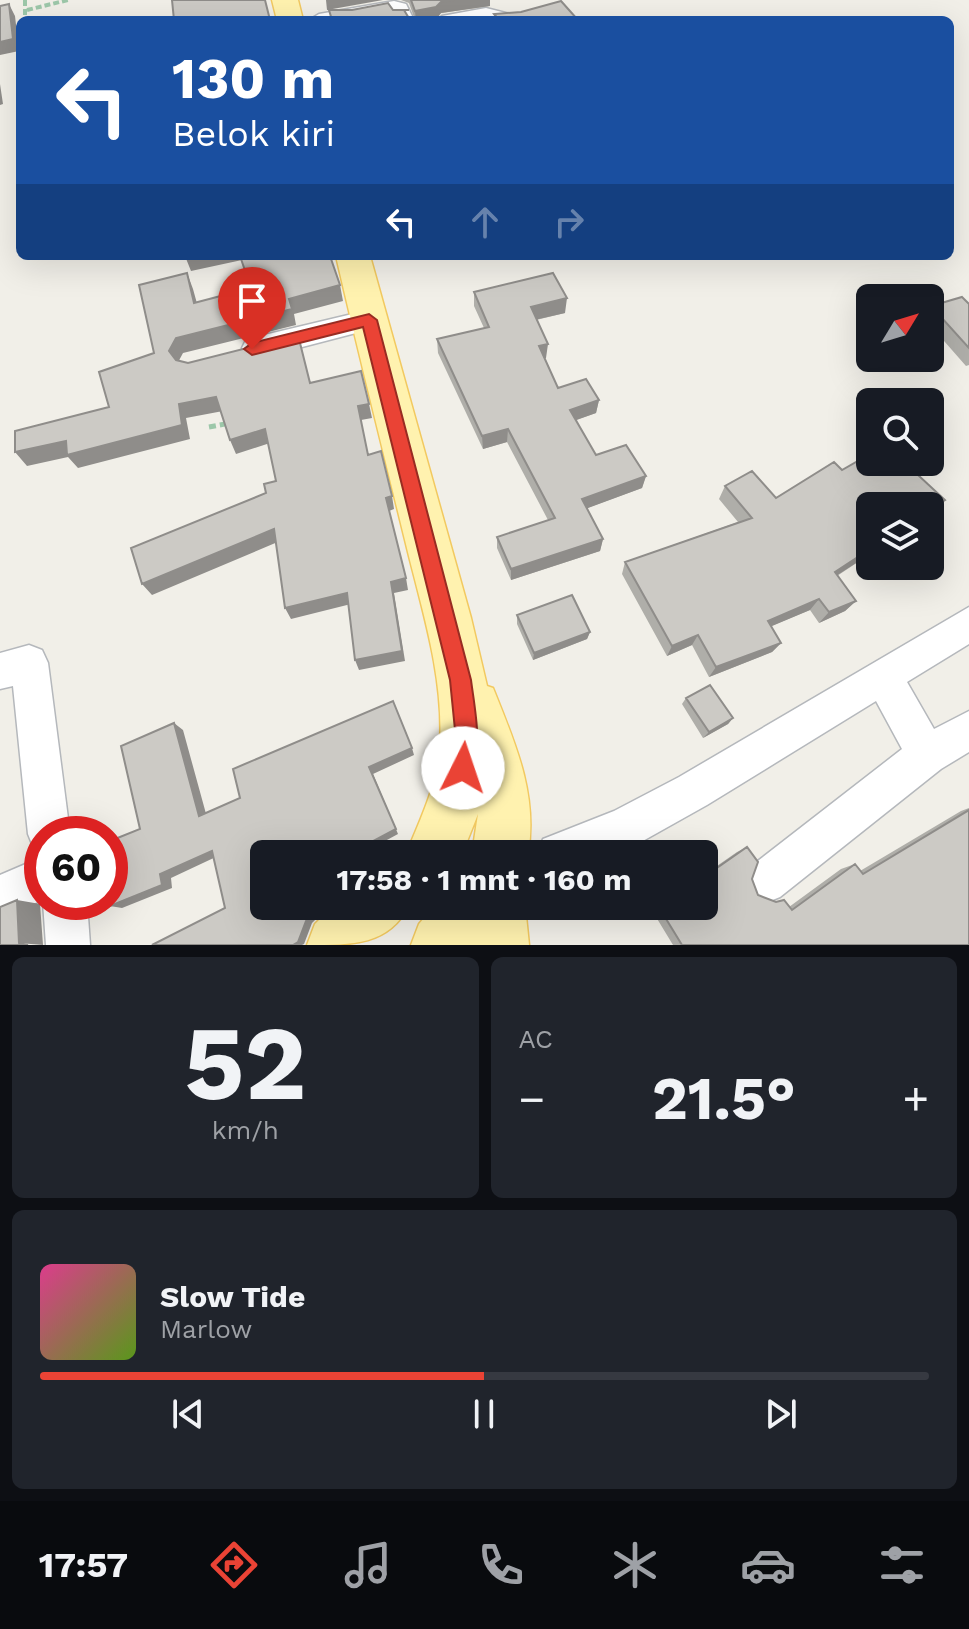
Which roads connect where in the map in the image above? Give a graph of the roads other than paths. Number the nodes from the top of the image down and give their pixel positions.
1 (342, 16) edge
2 (402, 16) edge
3 (474, 16) edge
4 (494, 16) edge
5 (354, 260) edge
6 (369, 320) junction
7 (223, 356) edge
8 (969, 624) edge
9 (0, 671) edge
10 (883, 676) junction
11 (460, 680) junction
12 (969, 730) edge
13 (927, 755) junction
14 (47, 816) edge
15 (440, 840) edge
16 (501, 840) edge
17 (593, 840) edge
18 (765, 882) dead end
19 (24, 886) edge
20 (0, 897) edge
21 (66, 920) edge
22 (365, 920) edge
23 (460, 920) edge
24 (498, 920) edge
25 (68, 945) edge
26 (336, 945) edge
27 (440, 945) edge
28 (500, 945) edge

1 - 2 street
3 - 4 street
5 - 6 main road
6 - 7 street
6 - 11 main road
8 - 10 street
9 - 14 street
10 - 13 street
10 - 17 street
11 - 15 main road
11 - 16 main road
12 - 13 street
13 - 18 street
19 - 20 street
21 - 25 street
22 - 26 main road
23 - 27 main road
24 - 28 main road

